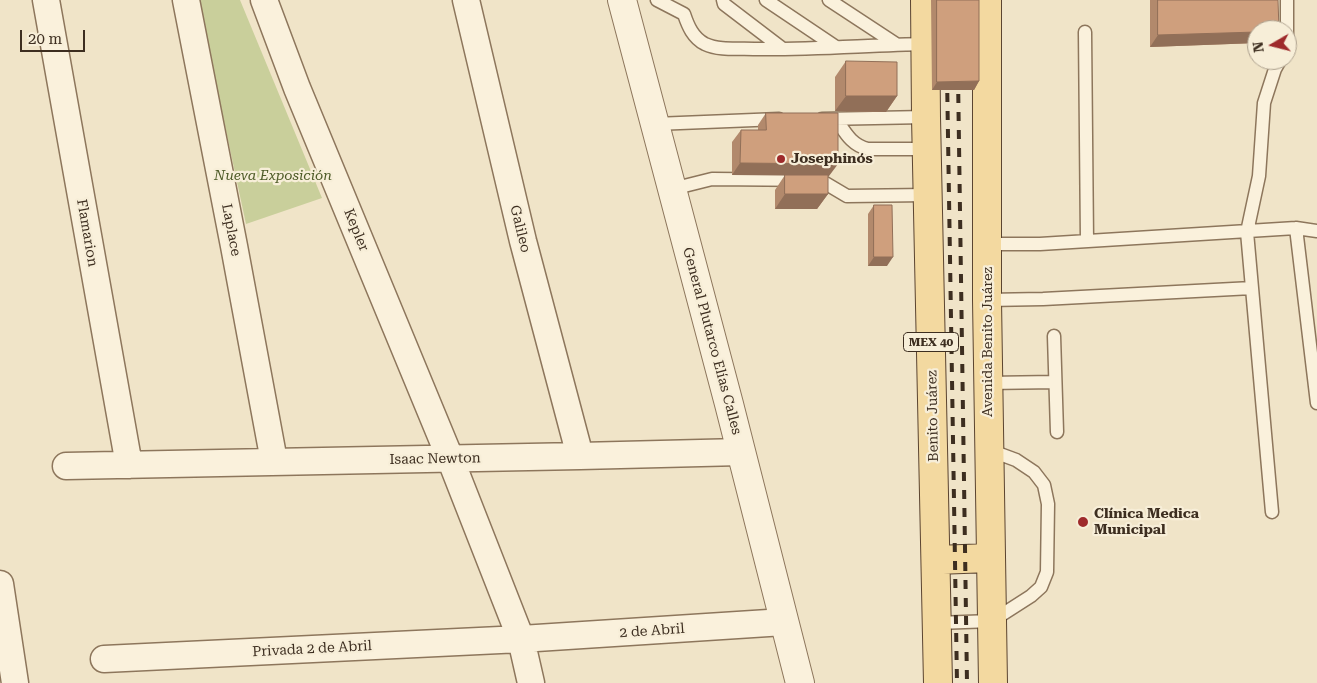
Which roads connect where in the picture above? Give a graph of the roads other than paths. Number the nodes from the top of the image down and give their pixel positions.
1 (46, 0) edge
2 (186, 0) edge
3 (264, 0) edge
4 (466, 0) edge
5 (657, 0) edge
6 (681, 0) edge
7 (723, 0) edge
8 (766, 0) edge
9 (829, 0) edge
10 (925, 0) edge
11 (987, 0) edge
12 (1287, 0) edge
13 (628, 1) edge
14 (844, 6) edge
15 (684, 14) junction
16 (1287, 20) edge
17 (1085, 32) dead end
18 (896, 44) junction
19 (926, 44) junction
20 (836, 47) junction
21 (783, 49) junction
22 (1275, 70) edge
23 (926, 117) junction
24 (787, 119) edge
25 (807, 119) edge
26 (836, 119) junction
27 (654, 124) junction
28 (927, 149) junction
29 (672, 188) junction
30 (928, 195) junction
31 (1296, 228) junction
32 (1317, 231) edge
33 (1247, 232) junction
34 (1087, 241) junction
35 (987, 244) junction
36 (1252, 288) junction
37 (987, 300) junction
38 (1054, 336) dead end
39 (1055, 382) junction
40 (988, 383) junction
41 (1317, 403) edge
42 (1057, 432) dead end
43 (989, 450) junction
44 (741, 452) junction
45 (580, 456) junction
46 (450, 458) junction
47 (274, 461) junction
48 (129, 465) junction
49 (66, 466) dead end
50 (1272, 512) dead end
51 (990, 558) junction
52 (936, 560) junction
53 (0, 584) edge
54 (992, 621) junction
55 (784, 622) junction
56 (937, 623) junction
57 (521, 640) junction
58 (104, 659) dead end
59 (15, 683) edge
60 (531, 683) edge
61 (800, 683) edge
62 (938, 683) edge
63 (993, 683) edge

1 - 48 street, Flamarion
2 - 47 street, Laplace
3 - 46 street, Kepler
4 - 45 street, Galileo
5 - 15 lane
6 - 15 lane
7 - 21 lane
8 - 20 lane
9 - 14 lane
10 - 19 main road, Benito Juárez / MEX 40
11 - 35 main road, Avenida Benito Juárez
12 - 16 lane
13 - 27 street, General Plutarco Elías Calles
14 - 18 lane
15 - 21 lane
17 - 34 lane
18 - 19 lane
18 - 20 lane
19 - 23 main road, Benito Juárez / MEX 40
20 - 21 lane
22 - 33 lane
23 - 26 lane
23 - 28 main road, Benito Juárez / MEX 40
24 - 27 lane
25 - 26 lane
26 - 28 lane
27 - 29 street, General Plutarco Elías Calles
28 - 30 main road, Benito Juárez / MEX 40
29 - 30 lane
29 - 44 street, General Plutarco Elías Calles
30 - 52 main road, Benito Juárez / MEX 40
31 - 32 lane
31 - 33 lane
31 - 41 lane
33 - 34 lane
33 - 36 lane
34 - 35 lane
35 - 37 main road, Avenida Benito Juárez
36 - 37 lane
36 - 50 lane
37 - 40 main road, Avenida Benito Juárez
38 - 39 lane
39 - 40 lane
39 - 42 lane
40 - 43 main road, Avenida Benito Juárez
43 - 51 main road, Avenida Benito Juárez
43 - 54 lane
44 - 45 street, Isaac Newton
44 - 55 street, General Plutarco Elías Calles
45 - 46 street, Isaac Newton
46 - 47 street, Isaac Newton
46 - 57 street, Kepler
47 - 48 street, Isaac Newton
48 - 49 street, Isaac Newton
51 - 52 main road
51 - 54 main road, Avenida Benito Juárez
52 - 56 main road, Benito Juárez / MEX 40
53 - 59 street
54 - 56 lane
54 - 63 main road, Avenida Benito Juárez
55 - 57 street, 2 de Abril
55 - 61 street, General Plutarco Elías Calles
56 - 62 main road, Benito Juárez / MEX 40
57 - 58 street, Privada 2 de Abril
57 - 60 street, Kepler

